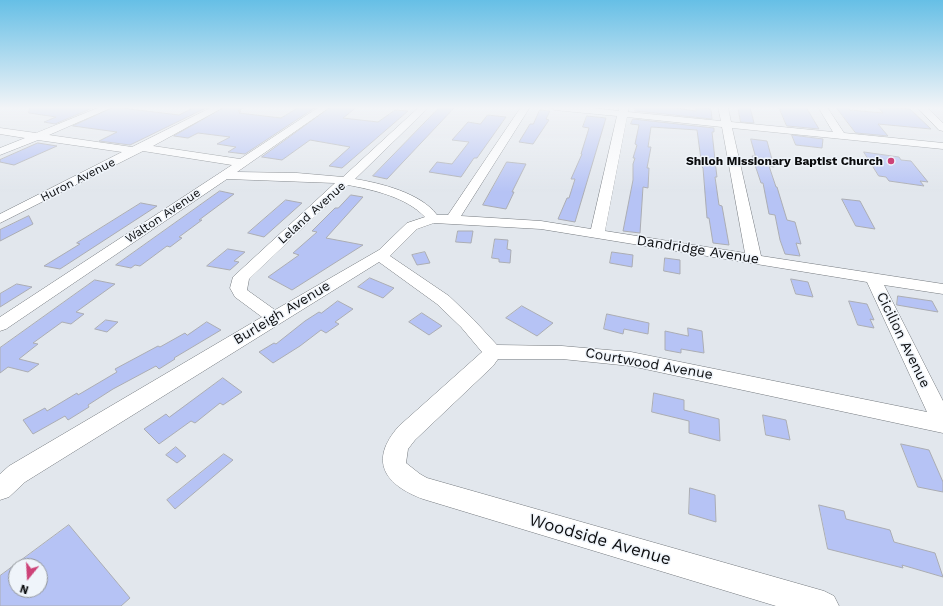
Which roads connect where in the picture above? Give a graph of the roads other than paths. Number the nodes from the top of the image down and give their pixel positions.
1 (27, 135) edge
2 (42, 135) edge
3 (165, 135) edge
4 (284, 135) edge
5 (395, 135) edge
6 (507, 135) edge
7 (619, 135) edge
8 (729, 135) edge
9 (843, 135) edge
10 (38, 137) junction
11 (943, 146) edge
12 (138, 149) junction
13 (0, 152) edge
14 (243, 163) junction
15 (226, 175) junction
16 (348, 180) junction
17 (434, 219) junction
18 (452, 219) junction
19 (0, 220) edge
20 (597, 234) junction
21 (379, 255) junction
22 (754, 259) junction
23 (873, 278) junction
24 (943, 288) edge
25 (275, 318) junction
26 (0, 325) edge
27 (492, 352) junction
28 (943, 424) edge
29 (0, 488) edge
30 (824, 606) edge

1 - 10 street
2 - 10 street
3 - 12 street, Huron Avenue
4 - 14 street, Walton Avenue
5 - 16 street, Leland Avenue
6 - 18 street
7 - 20 street
8 - 22 street
9 - 11 street
10 - 12 street
10 - 13 street
12 - 14 street
12 - 19 street, Huron Avenue
14 - 15 street, Walton Avenue
15 - 16 street
15 - 26 street, Walton Avenue
16 - 17 street
16 - 25 street, Leland Avenue
17 - 18 street, Burleigh Avenue
17 - 21 street, Burleigh Avenue
18 - 20 street, Dandridge Avenue
20 - 22 street, Dandridge Avenue
21 - 25 street, Burleigh Avenue
21 - 27 street
22 - 23 street, Dandridge Avenue
23 - 24 street, Dandridge Avenue
23 - 28 street, Cicilion Avenue
25 - 29 street, Burleigh Avenue
27 - 28 street, Courtwood Avenue
27 - 30 street, Woodside Avenue

